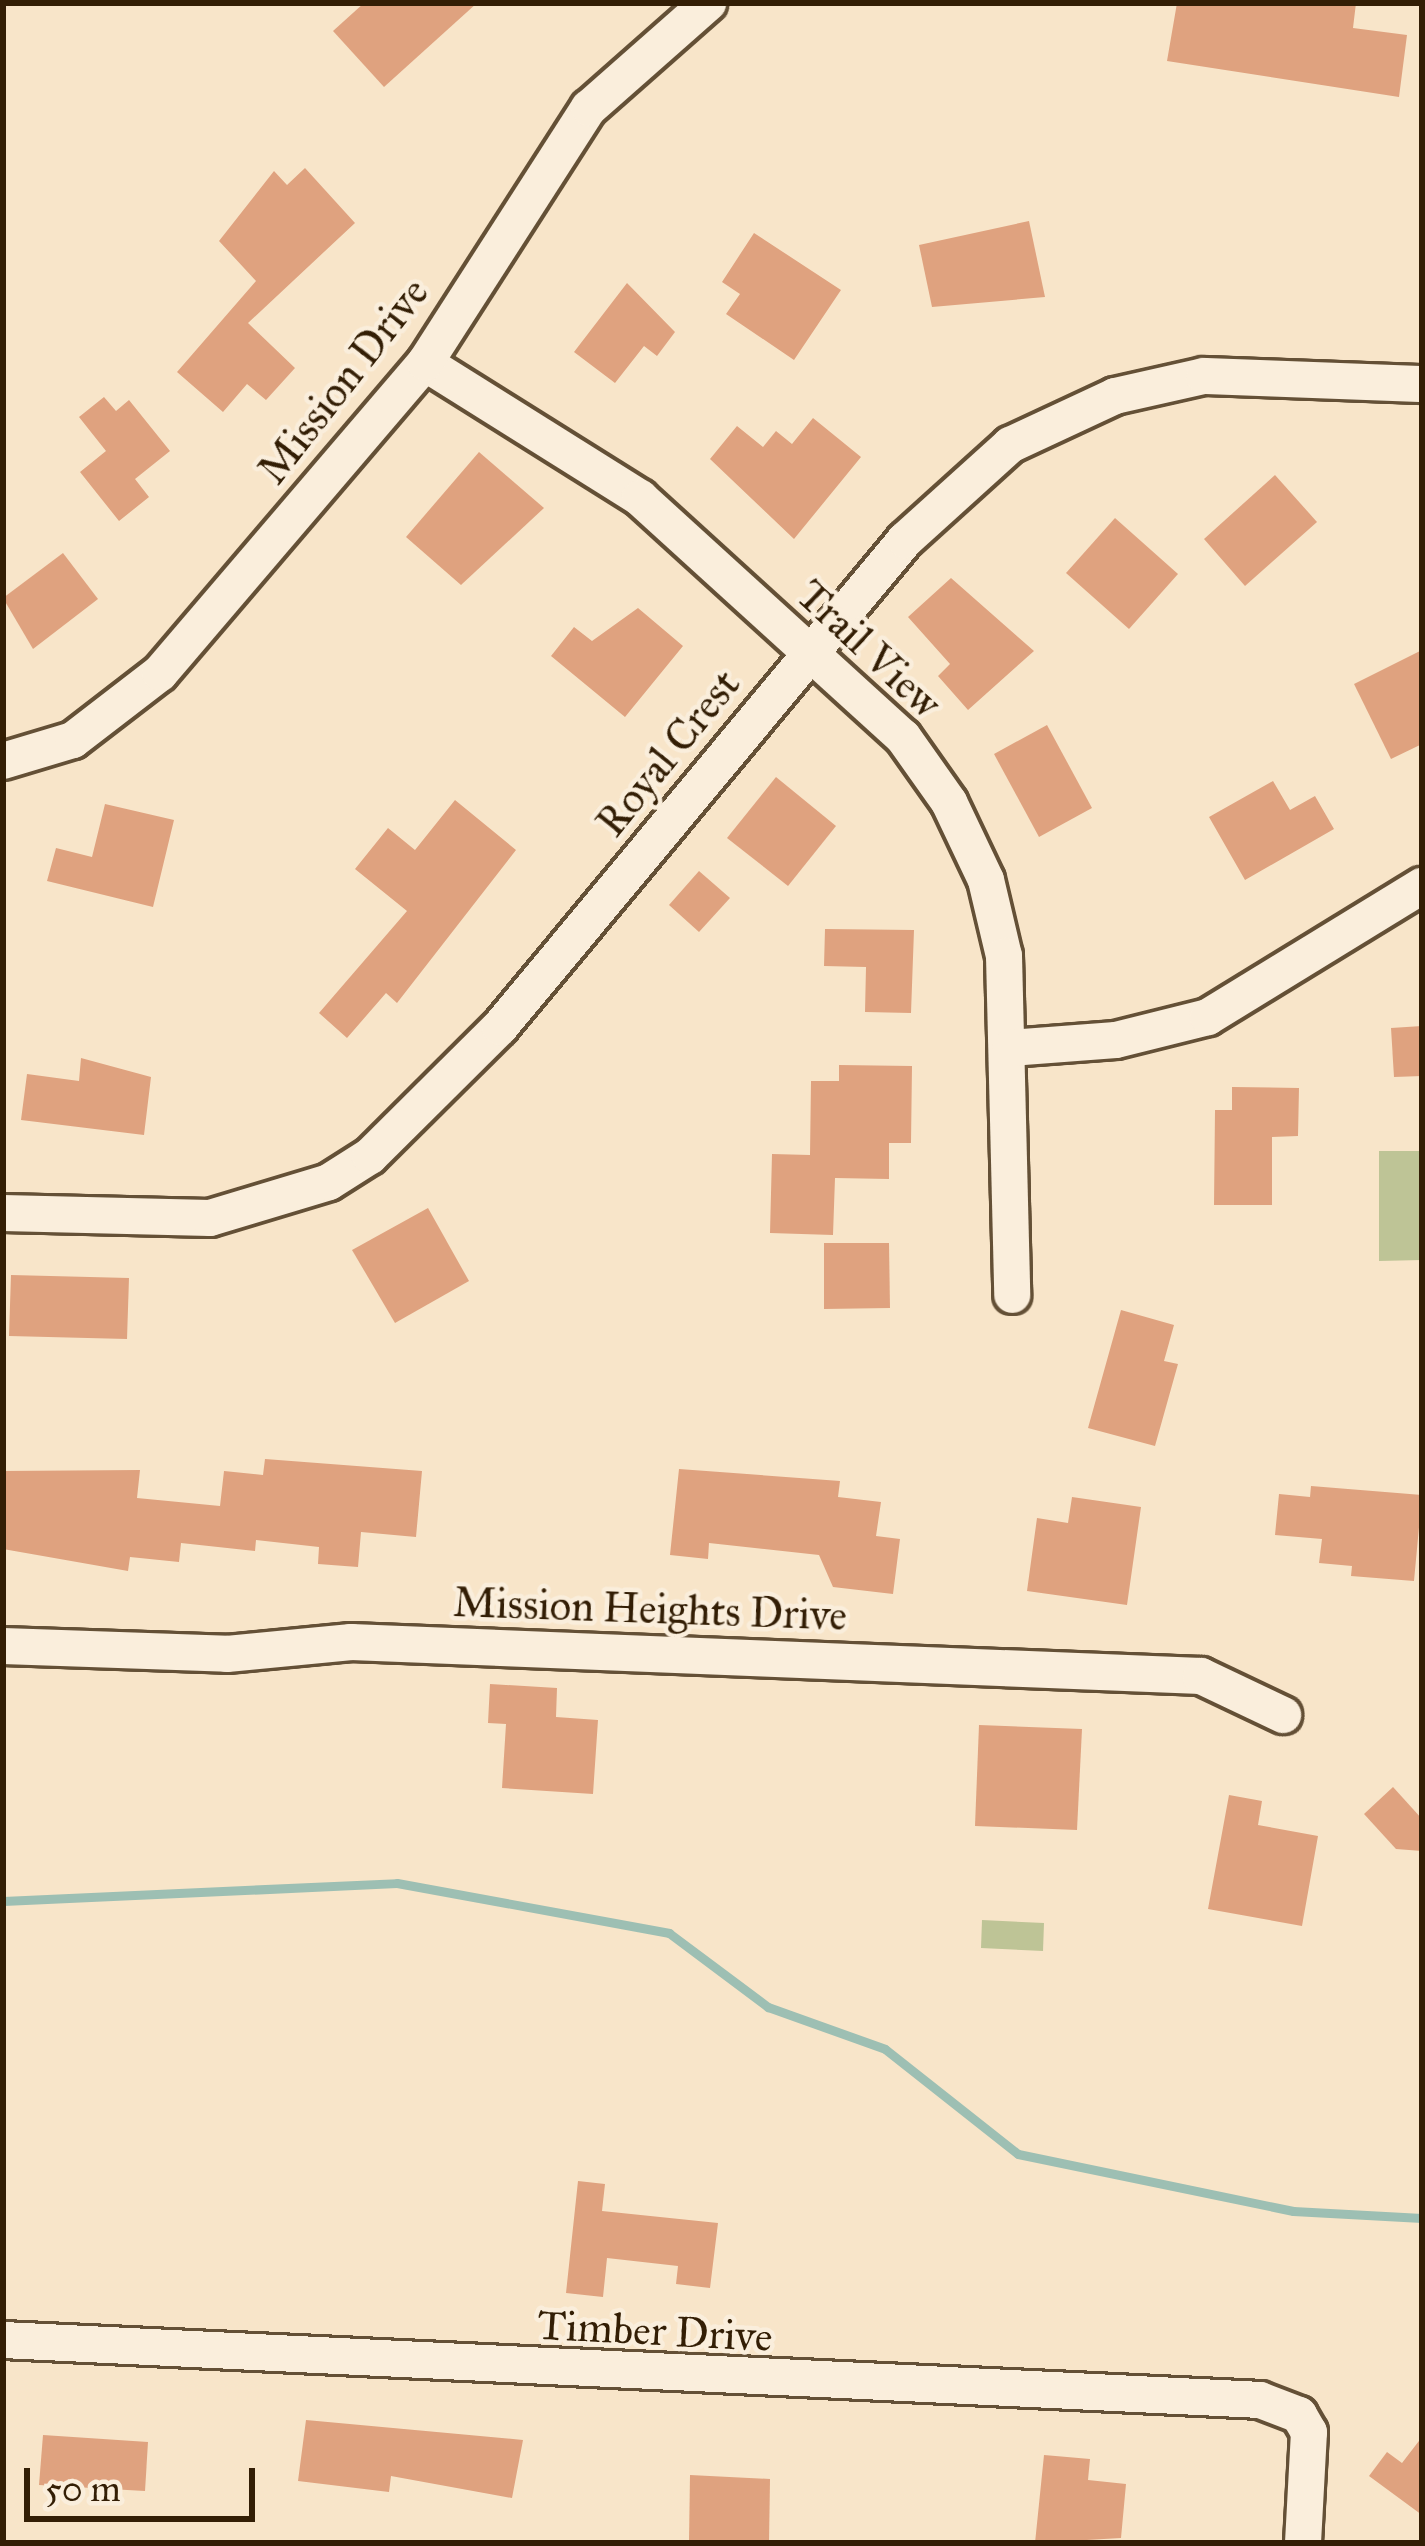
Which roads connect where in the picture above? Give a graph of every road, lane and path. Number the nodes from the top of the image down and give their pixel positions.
1 (708, 3) edge
2 (425, 363) junction
3 (1422, 384) edge
4 (807, 654) junction
5 (3, 760) edge
6 (1422, 886) edge
7 (1010, 1048) junction
8 (3, 1213) edge
9 (1012, 1295) dead end
10 (3, 1646) edge
11 (1283, 1715) dead end
12 (3, 2340) edge
13 (1303, 2543) edge

1 - 2 street, Mission Drive
2 - 4 street, Trail View
2 - 5 street, Mission Drive
3 - 4 street, Royal Crest
4 - 7 street, Trail View
4 - 8 street, Royal Crest
6 - 7 street
7 - 9 street, Trail View
10 - 11 street, Mission Heights Drive
12 - 13 street, Timber Drive

